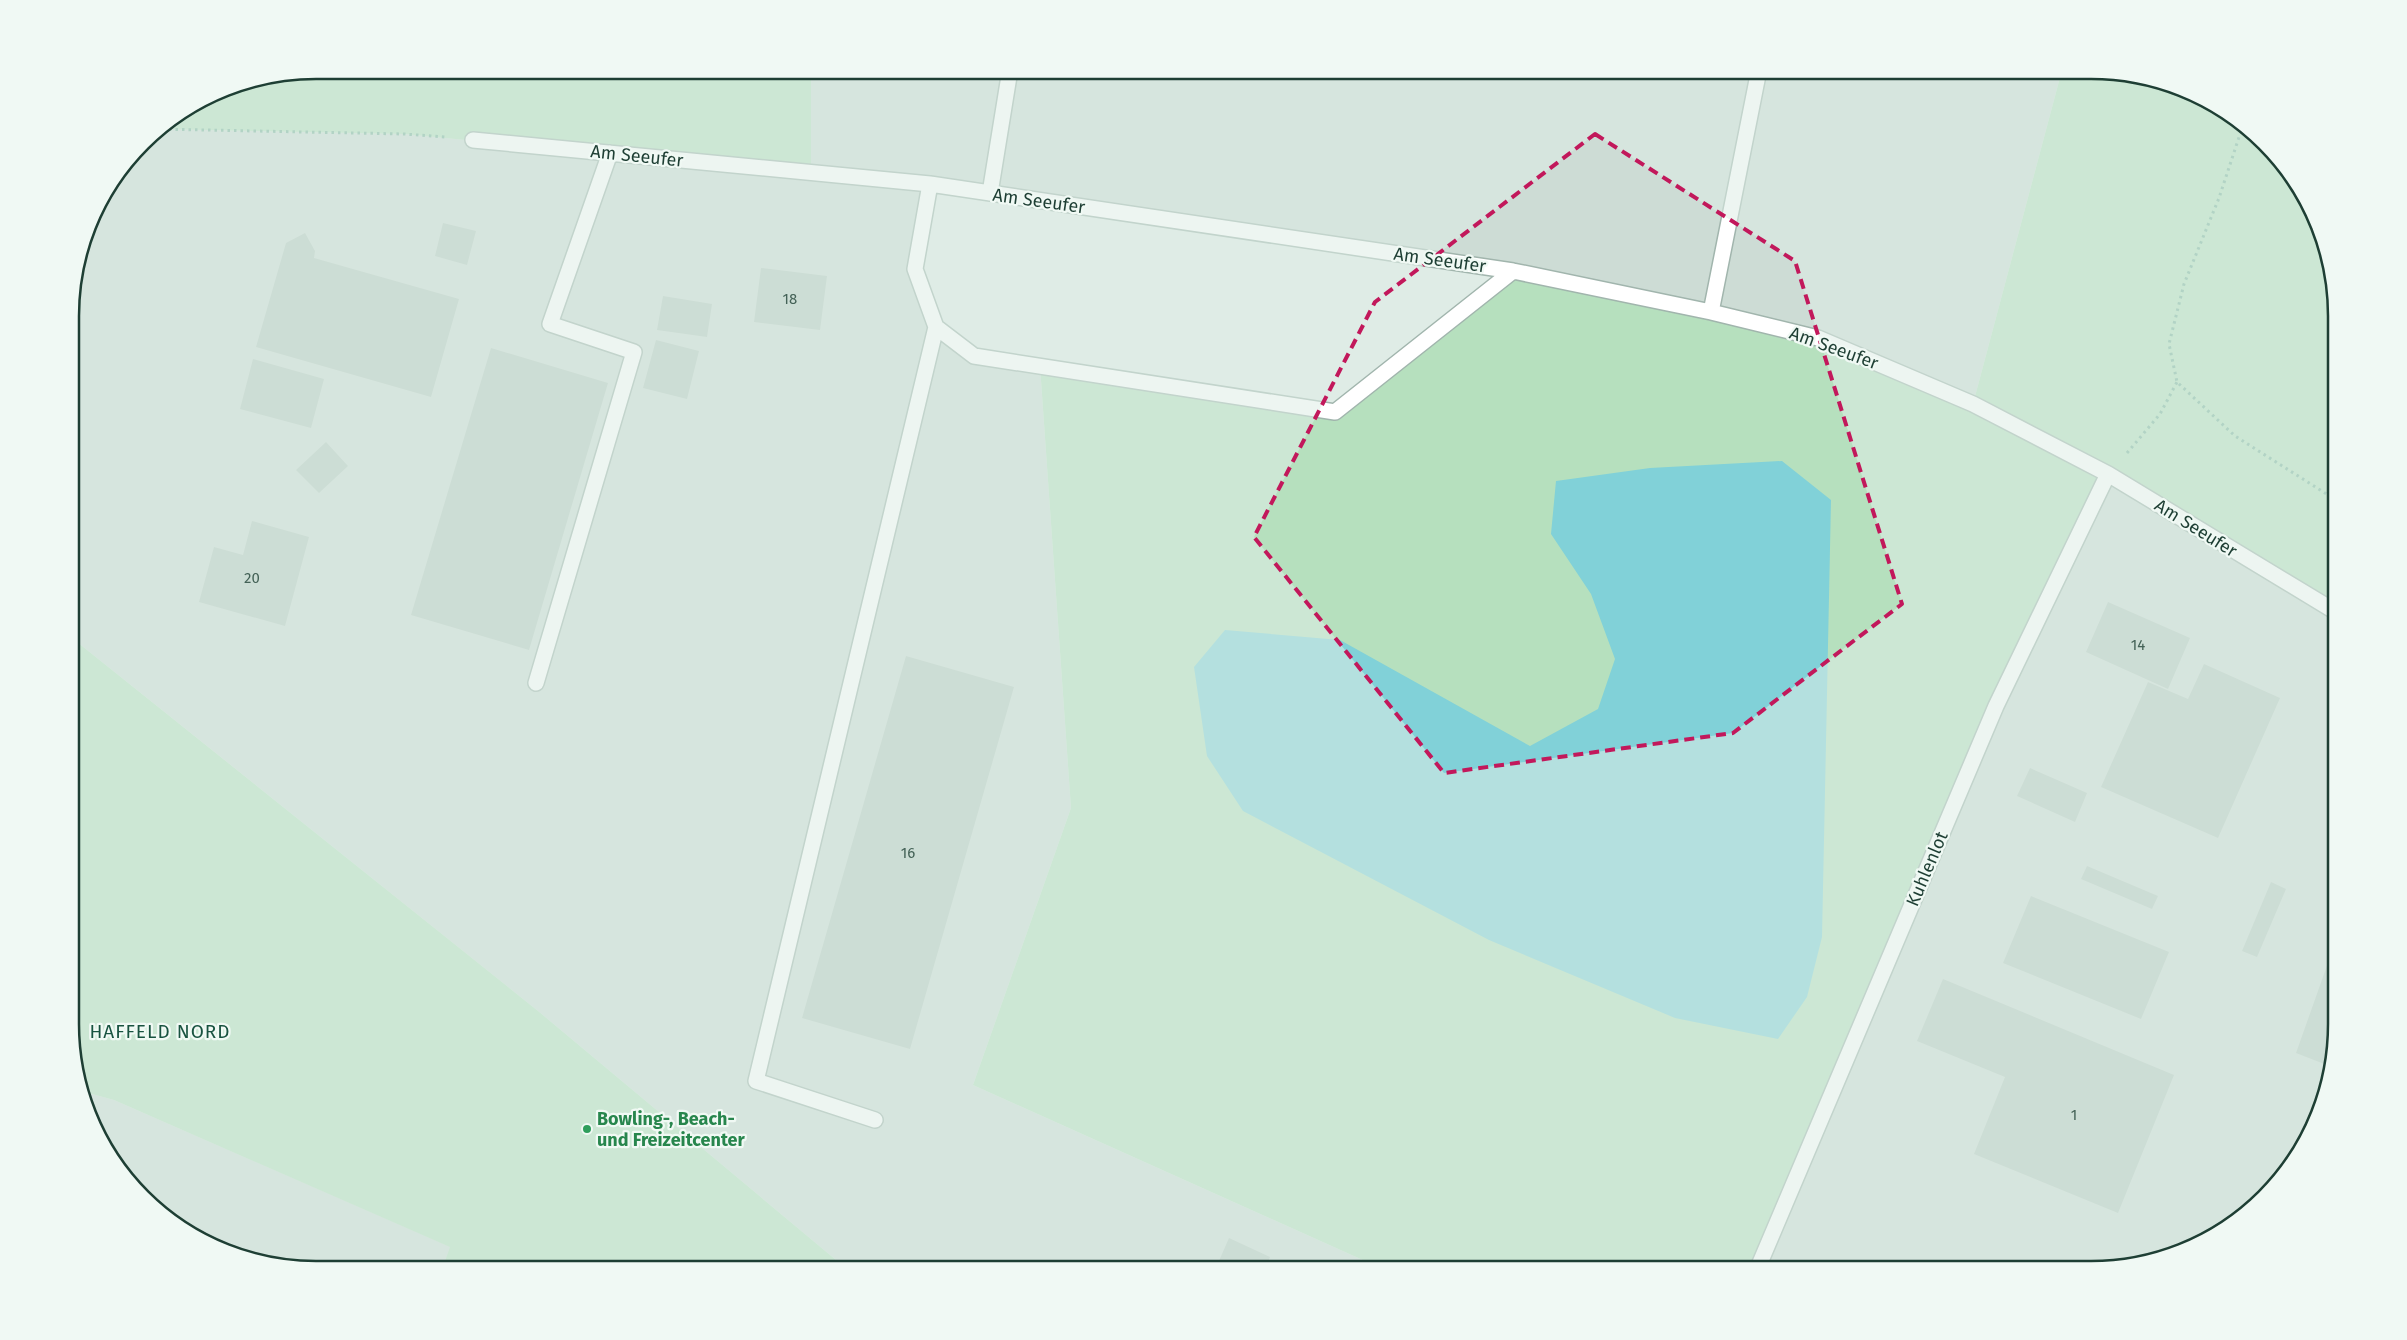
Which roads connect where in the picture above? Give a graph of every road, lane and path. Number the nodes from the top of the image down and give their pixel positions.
1 (1009, 79) edge
2 (1757, 79) edge
3 (169, 129) edge
4 (2241, 132) edge
5 (473, 140) joint
6 (610, 153) junction
7 (930, 184) junction
8 (990, 194) junction
9 (1513, 271) junction
10 (1711, 312) junction
11 (936, 327) junction
12 (2177, 382) junction
13 (2108, 474) junction
14 (2328, 495) edge
15 (2328, 607) edge
16 (536, 683) dead end
17 (875, 1120) dead end
18 (1761, 1261) edge

1 - 8 street
2 - 10 street
3 - 5 path
4 - 12 path
5 - 6 street, Am Seeufer
6 - 7 street, Am Seeufer
6 - 16 street
7 - 8 street, Am Seeufer
7 - 11 street
8 - 9 street, Am Seeufer
9 - 10 street, Am Seeufer
9 - 11 street
10 - 13 street, Am Seeufer
11 - 17 street
12 - 13 path
12 - 14 path
13 - 15 street, Am Seeufer
13 - 18 street, Kuhlenlot

